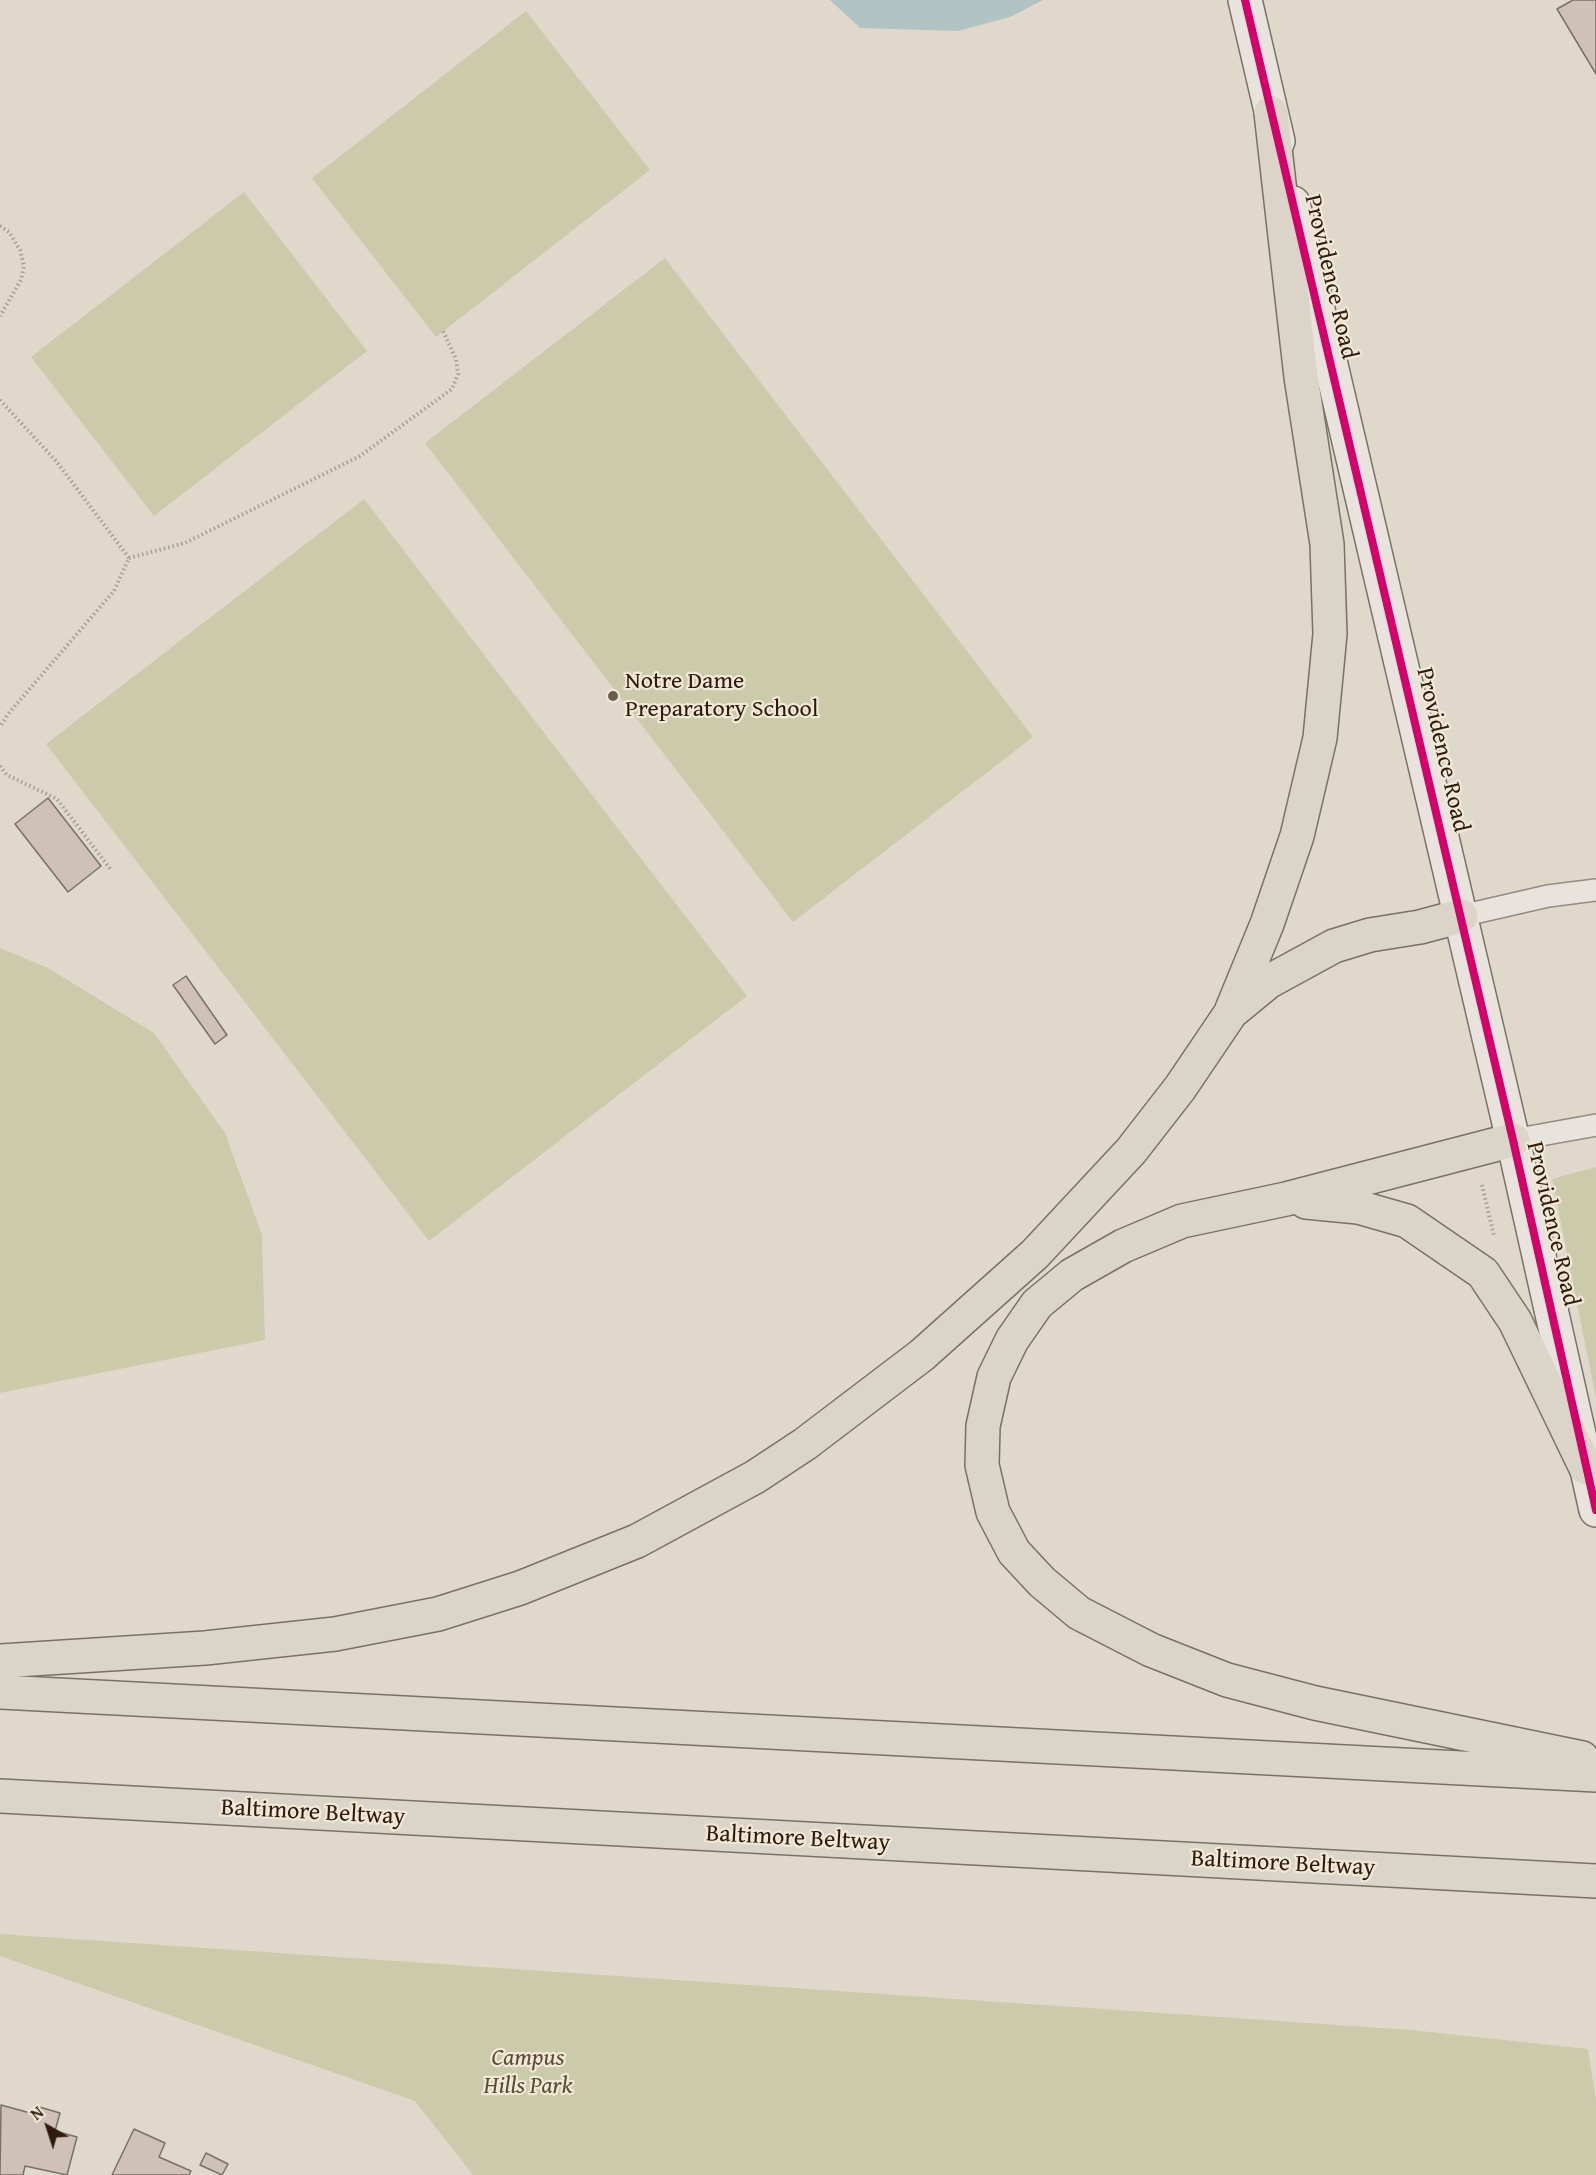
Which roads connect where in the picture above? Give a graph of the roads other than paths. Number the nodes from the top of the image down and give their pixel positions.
1 (1245, 0) edge
2 (1271, 113) junction
3 (1596, 890) edge
4 (1461, 916) junction
5 (1230, 1014) junction
6 (1596, 1125) edge
7 (1513, 1140) junction
8 (1286, 1199) junction
9 (1586, 1468) junction
10 (1596, 1510) edge
11 (0, 1661) edge
12 (0, 1692) edge
13 (1596, 1760) edge
14 (1596, 1775) edge
15 (0, 1796) edge
16 (1596, 1881) edge

1 - 2 street, Providence Road
2 - 4 street, Providence Road
2 - 5 highway
3 - 4 lane
4 - 5 highway
4 - 7 street, Providence Road
5 - 11 highway
6 - 7 lane
7 - 8 highway
7 - 9 street, Providence Road
8 - 9 highway
8 - 13 highway
9 - 10 street, Providence Road
12 - 14 highway
15 - 16 highway, Baltimore Beltway

